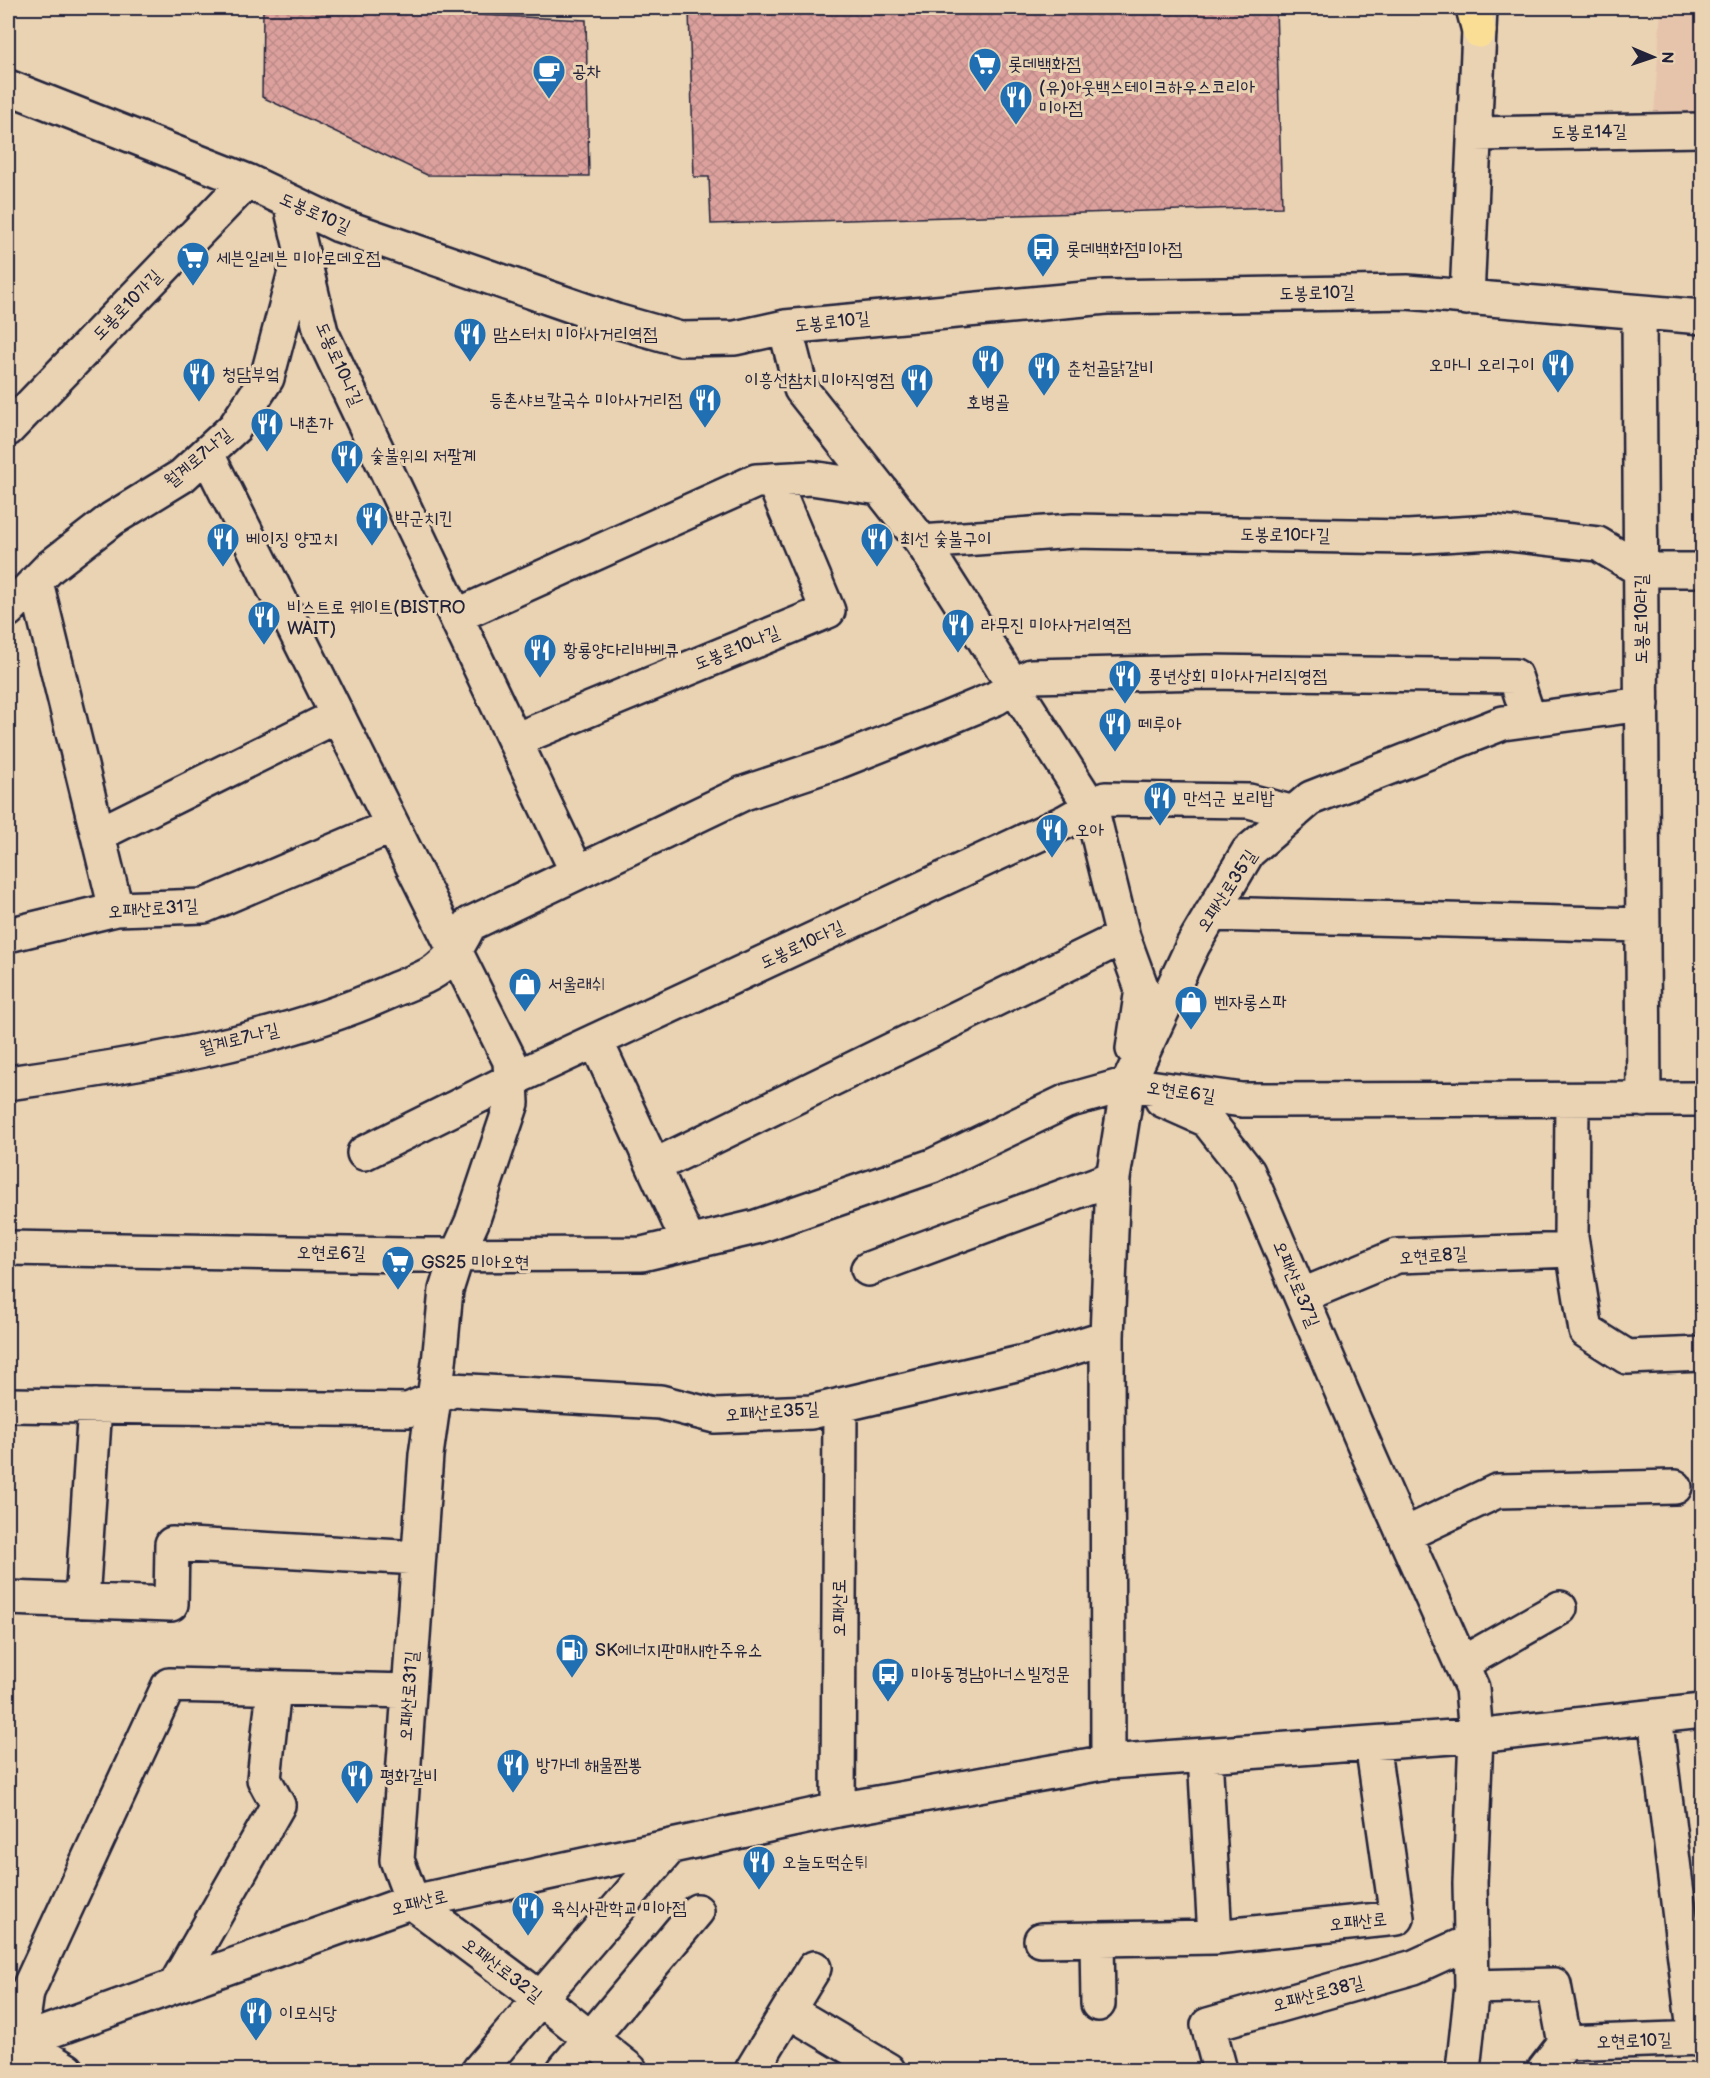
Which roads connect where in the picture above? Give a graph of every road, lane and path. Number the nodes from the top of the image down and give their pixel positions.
1 (1477, 15) edge
2 (8, 87) edge
3 (1702, 130) edge
4 (1475, 134) junction
5 (247, 182) junction
6 (290, 202) junction
7 (301, 249) junction
8 (1467, 298) junction
9 (1639, 313) junction
10 (1702, 317) edge
11 (785, 327) junction
12 (8, 429) edge
13 (207, 454) junction
14 (773, 480) junction
15 (879, 488) junction
16 (921, 542) junction
17 (1641, 570) junction
18 (1702, 570) edge
19 (36, 582) junction
20 (8, 610) edge
21 (456, 616) junction
22 (1014, 687) junction
23 (1642, 704) junction
24 (337, 716) junction
25 (1529, 719) junction
26 (515, 740) junction
27 (1091, 807) junction
28 (1294, 813) junction
29 (392, 826) junction
30 (99, 834) junction
31 (577, 872) junction
32 (116, 909) junction
33 (1211, 914) junction
34 (1643, 925) junction
35 (8, 935) edge
36 (1123, 937) junction
37 (456, 952) junction
38 (596, 1041) junction
39 (511, 1080) junction
40 (8, 1083) edge
41 (1128, 1084) junction
42 (1702, 1099) edge
43 (1572, 1100) junction
44 (1644, 1100) junction
45 (364, 1153) dead end
46 (654, 1166) junction
47 (1113, 1178) junction
48 (689, 1243) junction
49 (8, 1248) edge
50 (1572, 1250) junction
51 (457, 1255) junction
52 (868, 1269) dead end
53 (1301, 1296) junction
54 (1107, 1337) junction
55 (1702, 1354) edge
56 (434, 1401) junction
57 (8, 1405) edge
58 (840, 1405) junction
59 (95, 1406) junction
60 (1675, 1487) dead end
61 (1404, 1535) junction
62 (418, 1558) junction
63 (8, 1598) edge
64 (82, 1601) junction
65 (1560, 1608) dead end
66 (1461, 1664) junction
67 (274, 1688) junction
68 (409, 1691) junction
69 (1702, 1711) edge
70 (1655, 1716) junction
71 (1476, 1736) junction
72 (1372, 1743) junction
73 (1204, 1755) junction
74 (1108, 1762) junction
75 (838, 1810) junction
76 (671, 1846) junction
77 (413, 1903) junction
78 (697, 1911) dead end
79 (1215, 1937) junction
80 (1098, 1939) junction
81 (1041, 1940) dead end
82 (1471, 1941) junction
83 (814, 1968) dead end
84 (175, 1986) junction
85 (1472, 1987) junction
86 (540, 1998) junction
87 (1098, 2004) dead end
88 (789, 2011) junction
89 (590, 2038) junction
90 (1699, 2038) edge
91 (1565, 2043) junction
92 (13, 2048) edge
93 (68, 2070) edge
94 (479, 2070) edge
95 (564, 2070) edge
96 (630, 2070) edge
97 (752, 2070) edge
98 (888, 2070) edge
99 (1220, 2070) edge
100 (1463, 2070) edge
101 (1544, 2070) edge

1 - 4 street
2 - 5 street, 도봉로10길
3 - 4 street, 도봉로14길
4 - 8 street
5 - 6 street, 도봉로10길
5 - 12 street, 도봉로10가길
6 - 7 street, 도봉로10나길
6 - 11 street, 도봉로10길
7 - 13 street, 월계로7나길
7 - 21 street, 도봉로10나길
8 - 9 street, 도봉로10길
8 - 11 street, 도봉로10길
9 - 10 street, 도봉로10길
9 - 17 street, 도봉로10라길
11 - 15 street
13 - 19 street, 월계로7나길
13 - 24 street, 오패산로31길
14 - 15 street
14 - 21 street
14 - 26 street, 도봉로10나길
15 - 16 street
16 - 17 street, 도봉로10다길
16 - 22 street
17 - 18 street
17 - 23 street, 도봉로10라길
19 - 20 street, 월계로7나길
19 - 30 street
21 - 26 street, 도봉로10나길
22 - 25 street
22 - 27 street
22 - 31 street
23 - 25 street, 오패산로35길
23 - 34 street, 도봉로10라길
24 - 29 street, 오패산로31길
24 - 30 street
25 - 28 street, 오패산로35길
26 - 31 street, 도봉로10나길
27 - 28 street, 도봉로10다길
27 - 36 street
27 - 38 street, 도봉로10다길
28 - 33 street, 오패산로35길
29 - 32 street, 오패산로31길
29 - 37 street, 오패산로31길
30 - 32 street
31 - 37 street
32 - 35 street, 오패산로31길
33 - 34 street
33 - 41 street, 오패산로35길
34 - 44 street, 도봉로10라길
36 - 41 street
36 - 46 street
37 - 39 street, 오패산로31길
37 - 40 street, 월계로7나길
38 - 39 street, 도봉로10다길
38 - 46 street
39 - 45 street
39 - 51 street, 오패산로31길
41 - 43 street, 오현로6길
41 - 47 street, 오패산로35길
41 - 48 street, 오현로6길
41 - 53 street, 오패산로37길
42 - 44 street, 오현로6길
43 - 44 street, 오현로6길
43 - 50 street
46 - 48 street
47 - 52 street
47 - 54 street, 오패산로35길
48 - 51 street, 오현로6길
49 - 51 street, 오현로6길
50 - 53 street, 오현로8길
50 - 55 street
51 - 56 street, 오패산로31길
53 - 61 street, 오패산로37길
54 - 58 street, 오패산로35길
54 - 74 street, 오패산로35길
56 - 58 street, 오패산로35길
56 - 59 street
56 - 62 street, 오패산로31길
57 - 59 street
58 - 75 street, 오패산로
59 - 64 street
60 - 61 street
61 - 66 street, 오패산로37길
62 - 64 street
62 - 68 street, 오패산로31길
63 - 64 street
65 - 66 street
66 - 71 street, 오패산로37길
67 - 68 street
67 - 84 street
67 - 92 street
68 - 77 street, 오패산로31길
69 - 70 street, 오패산로
70 - 71 street, 오패산로
70 - 90 street
71 - 72 street, 오패산로
71 - 82 street
72 - 73 street, 오패산로
72 - 79 street, 오패산로
73 - 74 street, 오패산로
73 - 79 street
74 - 75 street, 오패산로
75 - 76 street, 오패산로
76 - 77 street, 오패산로
76 - 86 street
77 - 84 street, 오패산로
77 - 86 street, 오패산로32길
78 - 89 street
79 - 80 street, 오패산로
80 - 81 street, 오패산로
80 - 87 street
82 - 85 street
82 - 99 street, 오패산로38길
83 - 88 street
84 - 92 street, 오패산로
85 - 91 street
85 - 100 street
86 - 89 street, 오패산로32길
86 - 94 street
88 - 97 street
88 - 98 street
89 - 95 street
89 - 96 street, 오패산로32길
90 - 91 street, 오현로10길
91 - 101 street
92 - 93 street

